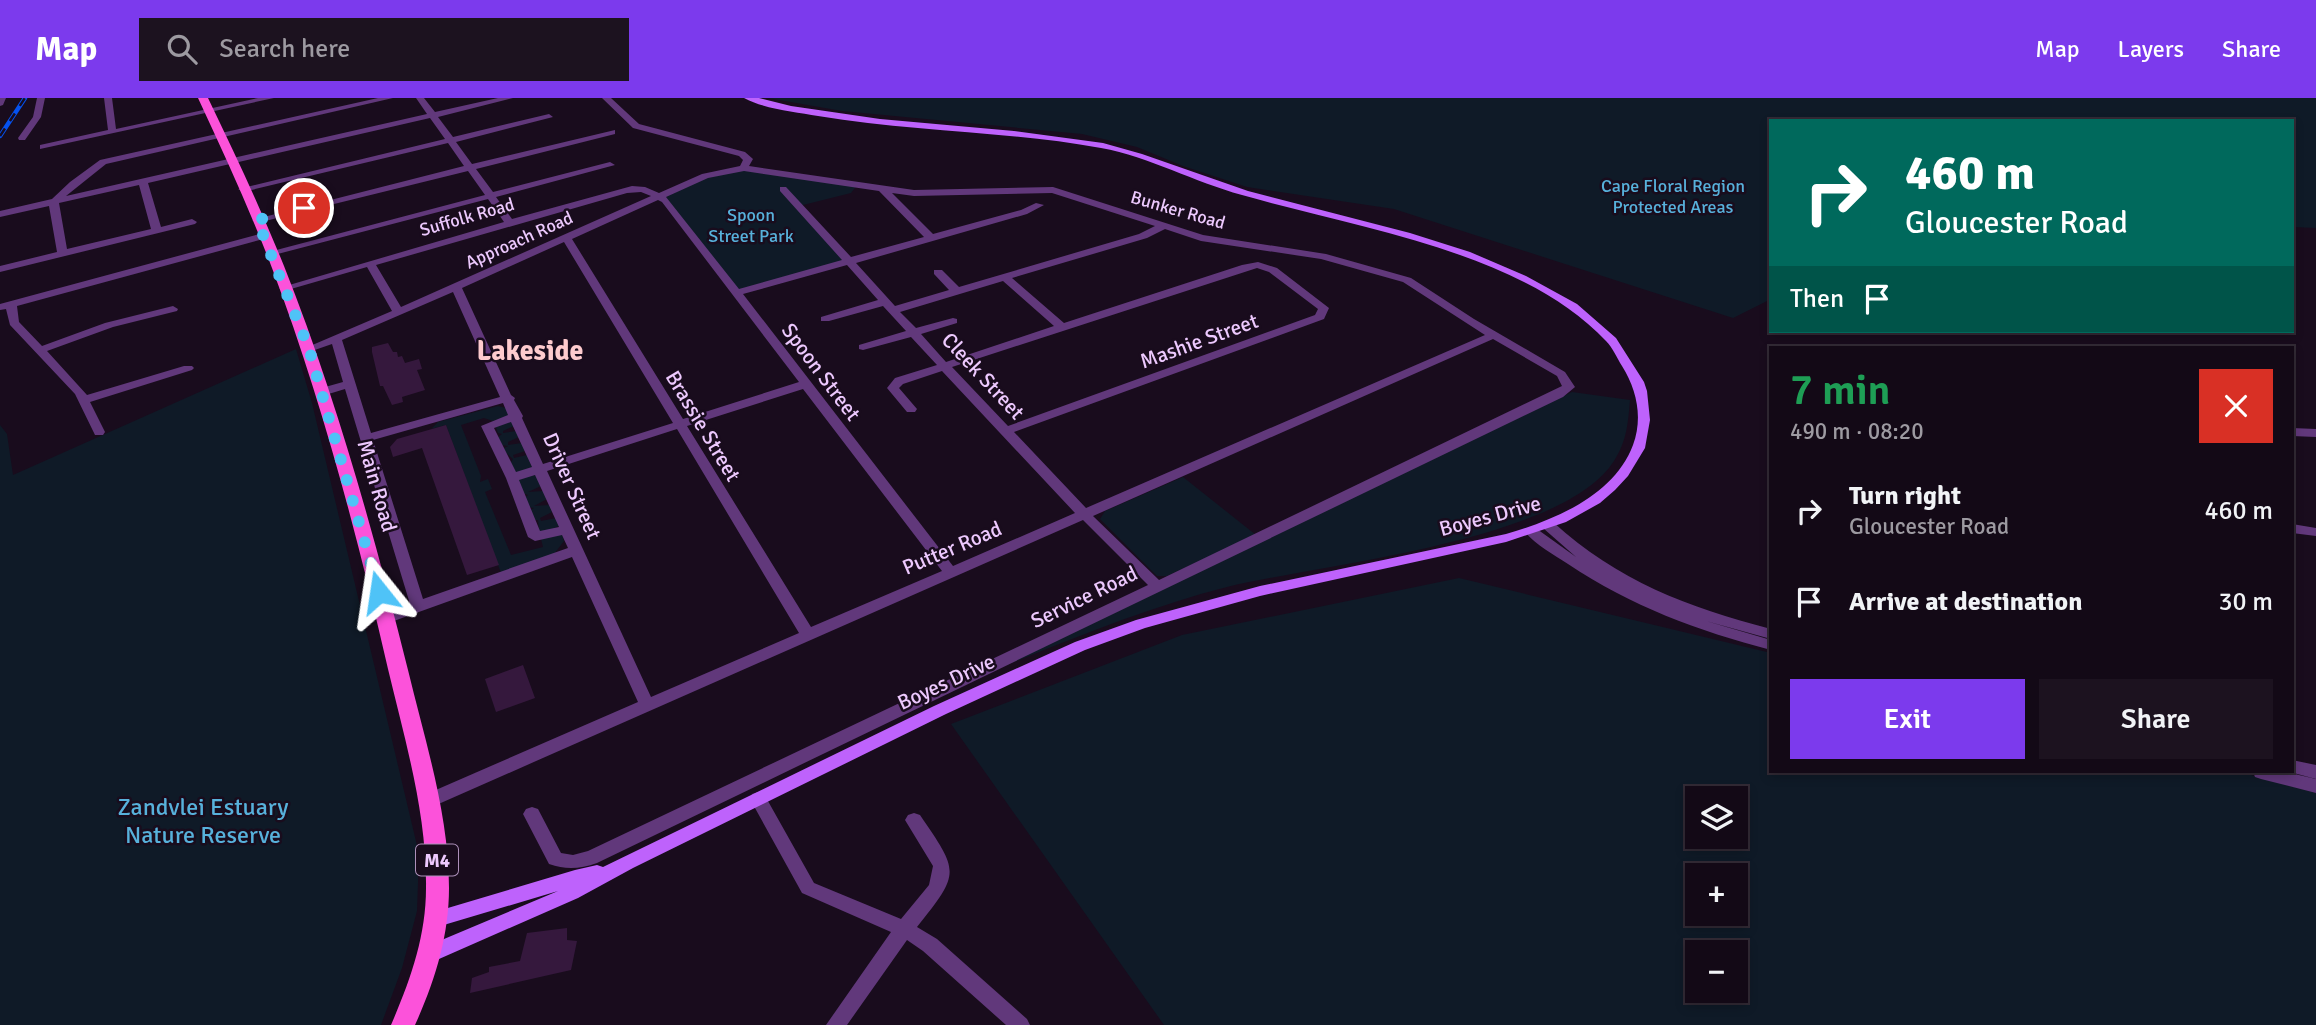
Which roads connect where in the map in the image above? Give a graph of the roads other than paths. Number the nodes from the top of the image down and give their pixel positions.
1 (2, 98) edge
2 (41, 98) edge
3 (108, 98) edge
4 (203, 98) edge
5 (270, 98) edge
6 (389, 98) edge
7 (419, 98) edge
8 (509, 98) edge
9 (606, 98) edge
10 (748, 98) edge
11 (0, 103) edge
12 (209, 111) junction
13 (432, 116) junction
14 (549, 117) dead end
15 (112, 131) junction
16 (612, 132) dead end
17 (220, 135) junction
18 (22, 138) dead end
19 (450, 141) junction
20 (43, 147) dead end
21 (231, 161) junction
22 (610, 165) dead end
23 (470, 167) junction
24 (744, 168) junction
25 (143, 181) junction
26 (882, 188) junction
27 (243, 189) junction
28 (783, 189) dead end
29 (491, 196) junction
30 (659, 197) junction
31 (54, 201) junction
32 (1038, 205) dead end
33 (0, 214) edge
34 (257, 220) junction
35 (192, 222) dead end
36 (510, 223) junction
37 (1164, 226) junction
38 (157, 231) junction
39 (263, 236) junction
40 (566, 237) junction
41 (931, 238) junction
42 (270, 253) junction
43 (63, 254) junction
44 (848, 261) junction
45 (370, 263) junction
46 (0, 269) edge
47 (938, 272) dead end
48 (1006, 278) junction
49 (456, 286) junction
50 (284, 288) junction
51 (957, 292) junction
52 (736, 293) junction
53 (6, 305) edge
54 (889, 306) junction
55 (173, 309) dead end
56 (398, 312) junction
57 (825, 319) dead end
58 (953, 321) dead end
59 (1063, 328) junction
60 (913, 333) junction
61 (1494, 335) junction
62 (336, 339) junction
63 (863, 347) dead end
64 (309, 349) junction
65 (40, 350) junction
66 (944, 366) junction
67 (188, 368) dead end
68 (350, 384) junction
69 (806, 384) junction
70 (1569, 387) joint
71 (322, 392) junction
72 (509, 398) junction
73 (84, 400) junction
74 (911, 409) dead end
75 (517, 416) junction
76 (680, 424) junction
77 (1006, 431) junction
78 (99, 432) dead end
79 (2294, 432) edge
80 (2316, 433) edge
81 (368, 438) junction
82 (541, 469) junction
83 (516, 476) junction
84 (1085, 515) junction
85 (1548, 525) junction
86 (2294, 528) edge
87 (568, 529) junction
88 (1532, 532) junction
89 (2316, 532) edge
90 (577, 550) junction
91 (951, 573) junction
92 (1158, 587) junction
93 (418, 607) junction
94 (386, 618) junction
95 (1769, 633) edge
96 (808, 635) junction
97 (1769, 644) edge
98 (647, 705) junction
99 (2294, 766) edge
100 (2316, 772) edge
101 (2264, 773) edge
102 (2316, 786) edge
103 (758, 799) junction
104 (428, 801) junction
105 (533, 814) dead end
106 (914, 820) dead end
107 (616, 846) junction
108 (619, 867) junction
109 (437, 919) junction
110 (904, 929) junction
111 (432, 953) junction
112 (403, 1025) edge
113 (836, 1025) edge
114 (1020, 1025) edge

1 - 11 street
2 - 18 street
3 - 15 street
4 - 12 main road, Main Road / M4
5 - 12 street
6 - 17 street
7 - 13 street
8 - 13 street
9 - 24 street
10 - 85 main road, Boyes Drive
12 - 15 street
12 - 17 main road, Main Road / M4
13 - 19 street
13 - 21 street
14 - 19 street
15 - 20 street
16 - 23 street
17 - 21 main road, Main Road / M4
17 - 31 street
19 - 23 street
19 - 27 street
21 - 25 street
21 - 27 main road, Main Road / M4
22 - 29 street
23 - 29 street
23 - 34 street
24 - 26 street, Bunker Road
24 - 30 street, Approach Road
25 - 31 street
25 - 38 street
26 - 37 street, Bunker Road
26 - 41 street
27 - 34 main road, Main Road / M4
28 - 44 street, Cleek Street
29 - 36 street
29 - 42 street
30 - 36 street, Suffolk Road
30 - 40 street, Approach Road
30 - 52 street, Spoon Street
31 - 33 street
31 - 43 street
32 - 41 street
34 - 39 main road, Main Road / M4
35 - 38 street
36 - 45 street, Suffolk Road
37 - 48 street
37 - 61 street, Bunker Road
38 - 43 street
39 - 42 main road, Main Road / M4
39 - 53 street
40 - 49 street, Approach Road
40 - 76 street, Brassie Street
41 - 44 street
42 - 50 main road, Main Road / M4
43 - 46 street
44 - 52 street
44 - 54 street, Cleek Street
45 - 50 street, Suffolk Road
45 - 56 street
47 - 51 street
48 - 51 street
48 - 59 street
49 - 56 street, Approach Road
49 - 72 street, Driver Street
50 - 64 main road, Main Road / M4
51 - 54 street
52 - 69 street, Spoon Street
53 - 65 street
54 - 57 street
54 - 60 street, Cleek Street
55 - 65 street
56 - 62 street, Approach Road
58 - 60 street
59 - 66 street
59 - 77 street, Mashie Street
60 - 63 street
60 - 66 street, Cleek Street
61 - 70 street, Bunker Road
61 - 84 street, Putter Road
62 - 64 street, Approach Road
62 - 68 street
64 - 71 main road, Main Road / M4
65 - 73 street
66 - 74 street
66 - 77 street, Cleek Street
67 - 73 street
68 - 71 street
68 - 81 street
69 - 76 street
69 - 91 street, Spoon Street
70 - 92 street, Service Road
71 - 94 main road, Main Road / M4
72 - 75 street, Driver Street
72 - 81 street
73 - 78 street
75 - 82 street, Driver Street
75 - 83 street
76 - 82 street
76 - 96 street, Brassie Street
77 - 84 street, Cleek Street
79 - 80 street
81 - 93 street
82 - 83 street
82 - 87 street, Driver Street
83 - 87 street
84 - 91 street, Putter Road
84 - 92 street, Cleek Street
85 - 88 main road, Boyes Drive
85 - 95 street
86 - 89 street
87 - 90 street, Driver Street
88 - 97 street
88 - 103 main road, Boyes Drive
90 - 93 street
90 - 98 street, Driver Street
91 - 96 street, Putter Road
92 - 107 street, Service Road
93 - 94 street
94 - 104 main road, Main Road / M4
96 - 98 street, Putter Road
98 - 104 street, Putter Road
99 - 100 street
101 - 102 street
103 - 108 main road, Boyes Drive
103 - 110 street
104 - 109 main road, Main Road / M4
105 - 107 street, Service Road
106 - 110 street
107 - 108 street
108 - 109 main road, Boyes Drive
108 - 111 main road, Boyes Drive
109 - 111 main road, Main Road / M4
110 - 113 street
110 - 114 street
111 - 112 main road, Main Road / M4

